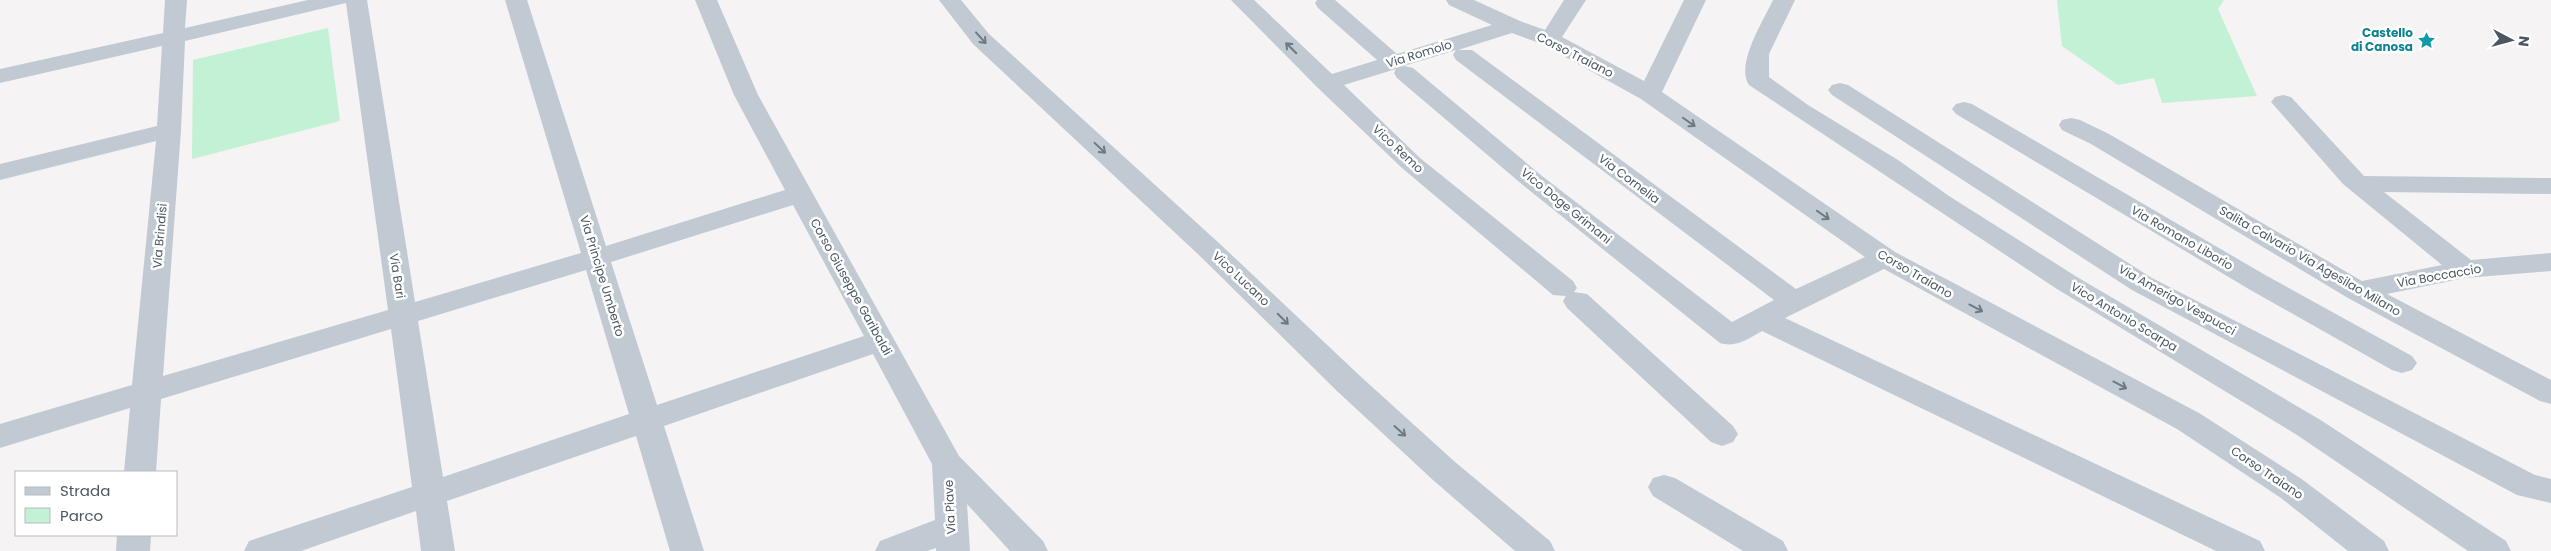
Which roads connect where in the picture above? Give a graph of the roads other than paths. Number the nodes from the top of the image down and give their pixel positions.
1 (176, 0) edge
2 (337, 0) edge
3 (356, 0) edge
4 (516, 0) edge
5 (706, 0) edge
6 (950, 0) edge
7 (1242, 0) edge
8 (1457, 0) edge
9 (1575, 0) edge
10 (1695, 0) edge
11 (1784, 0) edge
12 (1326, 3) dead end
13 (1512, 26) junction
14 (173, 37) junction
15 (1550, 39) junction
16 (1464, 56) dead end
17 (0, 76) edge
18 (1326, 83) junction
19 (1840, 90) dead end
20 (1649, 94) junction
21 (2283, 102) dead end
22 (1964, 108) dead end
23 (2071, 125) dead end
24 (169, 130) junction
25 (0, 172) edge
26 (2358, 184) junction
27 (2551, 186) edge
28 (800, 194) junction
29 (596, 258) junction
30 (1885, 258) junction
31 (2551, 262) edge
32 (2465, 269) junction
33 (2358, 291) junction
34 (1794, 301) junction
35 (403, 315) junction
36 (1762, 319) junction
37 (880, 341) junction
38 (2402, 363) dead end
39 (146, 393) junction
40 (2551, 393) edge
41 (647, 421) junction
42 (1722, 434) dead end
43 (0, 436) edge
44 (948, 464) junction
45 (140, 471) edge
46 (1664, 487) dead end
47 (2539, 489) edge
48 (430, 493) junction
49 (134, 536) edge
50 (952, 539) edge
51 (133, 551) edge
52 (261, 551) edge
53 (438, 551) edge
54 (687, 551) edge
55 (892, 551) edge
56 (1031, 551) edge
57 (1538, 551) edge
58 (1771, 551) edge
59 (2248, 551) edge
60 (2372, 551) edge
61 (2494, 551) edge

1 - 14 street, Via Brindisi
2 - 14 street
3 - 35 street, Via Bari
4 - 29 street, Via Principe Umberto
5 - 28 street, Corso Giuseppe Garibaldi
6 -> 57 street, Vico Lucano
18 -> 7 street, Vico Remo
8 - 13 street, Corso Traiano
9 - 15 street
10 - 20 street
11 - 61 street, Vico Antonio Scarpa
12 - 36 street, Vico Doge Grimani
13 - 15 street, Corso Traiano
13 - 18 street, Via Romolo
14 - 17 street
14 - 24 street, Via Brindisi
15 - 20 street, Corso Traiano
16 - 34 street, Via Cornelia
18 - 42 street, Vico Remo
19 - 47 street, Via Amerigo Vespucci
20 -> 30 street, Corso Traiano
21 - 26 street
22 - 38 street, Via Romano Liborio
23 - 33 street, Salita Calvario Via Agesilao Milano
24 - 25 street
24 - 39 street, Via Brindisi
26 - 27 street
26 - 32 street
28 - 29 street
28 - 37 street, Corso Giuseppe Garibaldi
29 - 35 street
29 - 41 street, Via Principe Umberto
30 - 34 street
30 -> 60 street, Corso Traiano
31 - 32 street, Via Boccaccio
32 - 33 street, Via Boccaccio
33 - 40 street, Salita Calvario Via Agesilao Milano
34 - 36 street
35 - 39 street
35 - 48 street, Via Bari
36 - 59 street
37 - 41 street
37 - 44 street, Corso Giuseppe Garibaldi
39 - 43 street
39 - 45 street, Via Brindisi
41 - 48 street
41 - 54 street, Via Principe Umberto
44 - 50 street, Via Piave
44 - 56 street, Corso Giuseppe Garibaldi
46 - 58 street
48 - 52 street
48 - 53 street, Via Bari
49 - 51 street
50 - 55 street

